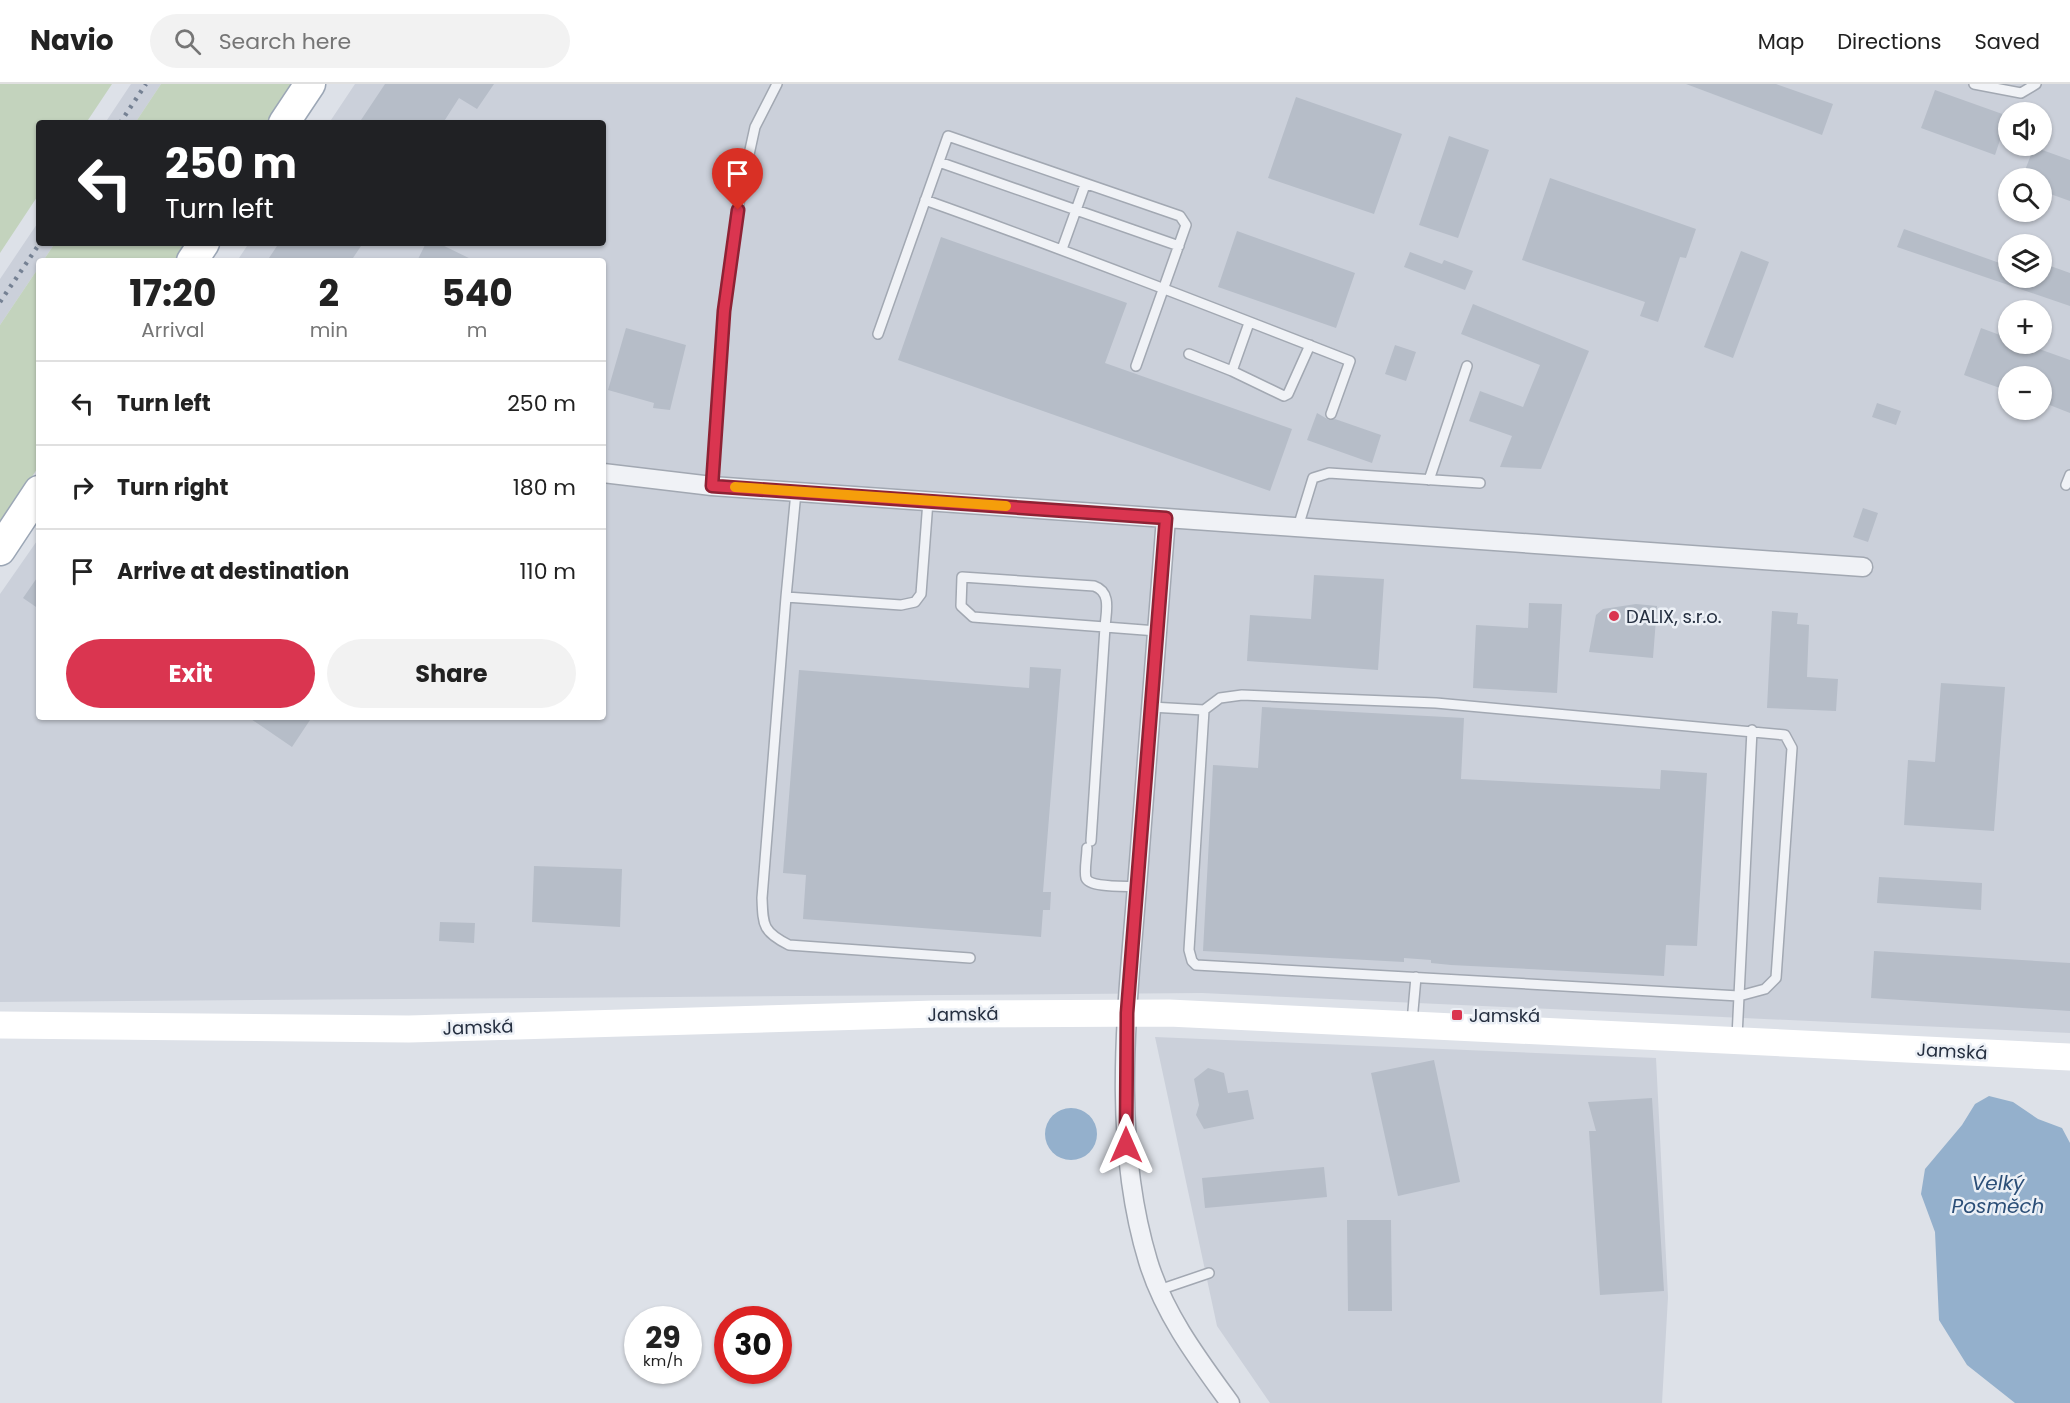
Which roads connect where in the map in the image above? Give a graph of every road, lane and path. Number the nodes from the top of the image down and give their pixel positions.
1 (310, 84) edge
2 (777, 84) edge
3 (1974, 84) edge
4 (2036, 84) edge
5 (286, 120) edge
6 (939, 162) junction
7 (1085, 185) junction
8 (925, 200) junction
9 (1076, 210) junction
10 (1179, 246) junction
11 (1062, 249) junction
12 (1163, 290) junction
13 (1249, 323) junction
14 (878, 334) dead end
15 (1310, 345) junction
16 (1189, 354) dead end
17 (1136, 366) dead end
18 (1467, 366) dead end
19 (1232, 371) junction
20 (1331, 414) dead end
21 (606, 473) edge
22 (1429, 480) junction
23 (1480, 483) dead end
24 (712, 486) junction
25 (796, 492) junction
26 (36, 496) edge
27 (928, 501) junction
28 (1166, 518) junction
29 (1298, 527) junction
30 (0, 550) edge
31 (1863, 567) dead end
32 (786, 597) junction
33 (1105, 627) junction
34 (1157, 631) junction
35 (1151, 707) junction
36 (1204, 710) junction
37 (1752, 730) junction
38 (1137, 887) junction
39 (970, 958) dead end
40 (1416, 977) junction
41 (1738, 996) junction
42 (1127, 1013) junction
43 (1412, 1024) junction
44 (0, 1025) edge
45 (1737, 1039) junction
46 (2070, 1057) edge
47 (1209, 1273) dead end
48 (1159, 1290) junction
49 (1230, 1403) edge

1 - 5 main road
2 - 24 lane
3 - 4 lane
6 - 7 lane
6 - 8 lane
6 - 9 lane
7 - 9 lane
7 - 10 lane
8 - 11 lane
8 - 14 lane
9 - 10 lane
9 - 11 lane
10 - 12 lane
11 - 12 lane
12 - 13 lane
12 - 17 lane
13 - 15 lane
13 - 19 lane
15 - 19 lane
15 - 20 lane
16 - 19 lane
18 - 22 lane
21 - 24 street
22 - 23 lane
22 - 29 lane
24 - 25 street
25 - 27 street
25 - 32 lane
26 - 30 main road
27 - 28 street
27 - 32 lane
28 - 29 street
28 - 34 street
29 - 31 street
32 - 39 lane
33 - 33 lane
33 - 34 lane
33 - 38 lane
34 - 35 street
35 - 36 lane
35 - 38 street
36 - 37 lane
36 - 40 lane
37 - 41 lane
37 - 41 lane
38 - 42 street
40 - 41 lane
40 - 43 lane
41 - 45 lane
42 - 43 street, Jamská
42 - 44 street, Jamská
42 - 48 street
43 - 45 street, Jamská
45 - 46 street, Jamská
47 - 48 lane
48 - 49 street

